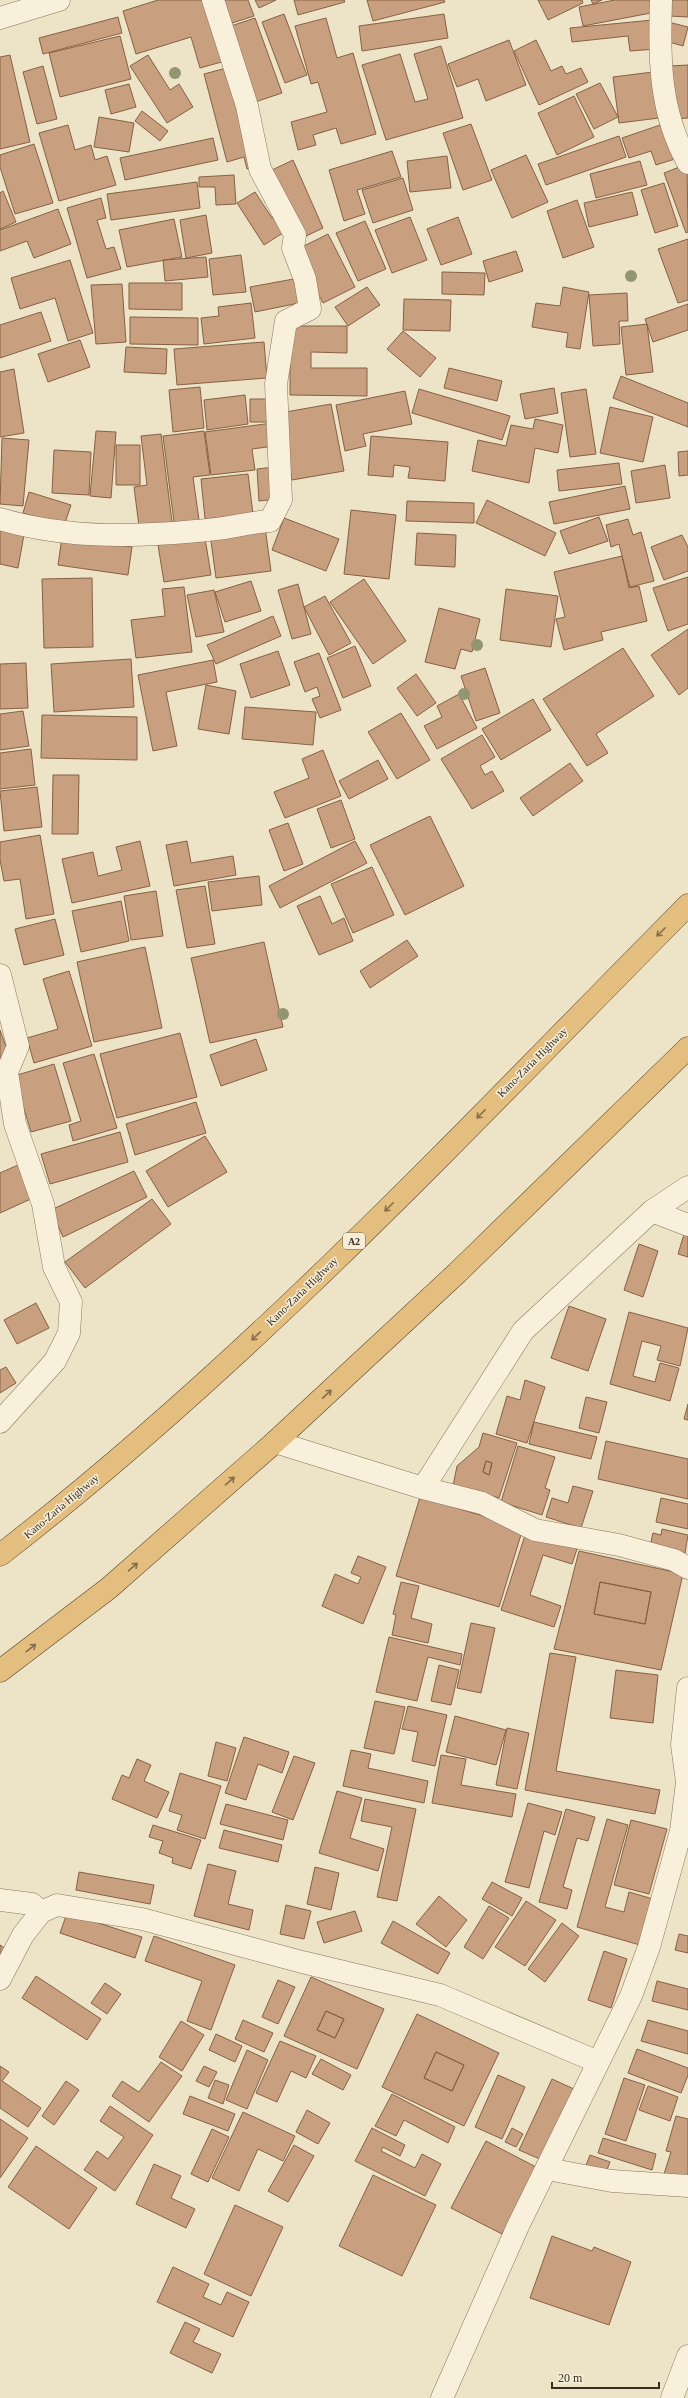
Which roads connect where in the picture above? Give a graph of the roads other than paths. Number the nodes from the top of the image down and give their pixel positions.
1 (58, 0) edge
2 (213, 0) edge
3 (661, 0) edge
4 (0, 18) edge
5 (688, 163) edge
6 (0, 519) edge
7 (688, 905) edge
8 (0, 975) edge
9 (688, 1048) edge
10 (688, 1187) edge
11 (652, 1211) junction
12 (688, 1225) edge
13 (0, 1422) edge
14 (275, 1442) junction
15 (423, 1488) junction
16 (0, 1555) edge
17 (688, 1568) edge
18 (0, 1671) edge
19 (688, 1688) edge
20 (688, 1782) edge
21 (0, 1900) edge
22 (40, 1912) junction
23 (0, 1979) edge
24 (598, 2062) junction
25 (547, 2169) junction
26 (688, 2186) edge
27 (688, 2356) edge
28 (442, 2398) edge
29 (672, 2398) edge

1 - 4 street
2 - 6 street
3 - 5 street
7 -> 16 highway, Kano-Zaria Highway / A2
8 - 13 street
14 -> 9 highway
10 - 11 street
11 - 12 street
11 - 15 street
14 - 15 street
18 -> 14 highway
15 - 17 street
19 - 20 street
20 - 24 street
21 - 22 street
22 - 23 street
22 - 24 street
24 - 25 street
25 - 26 street
25 - 28 street
27 - 29 street

